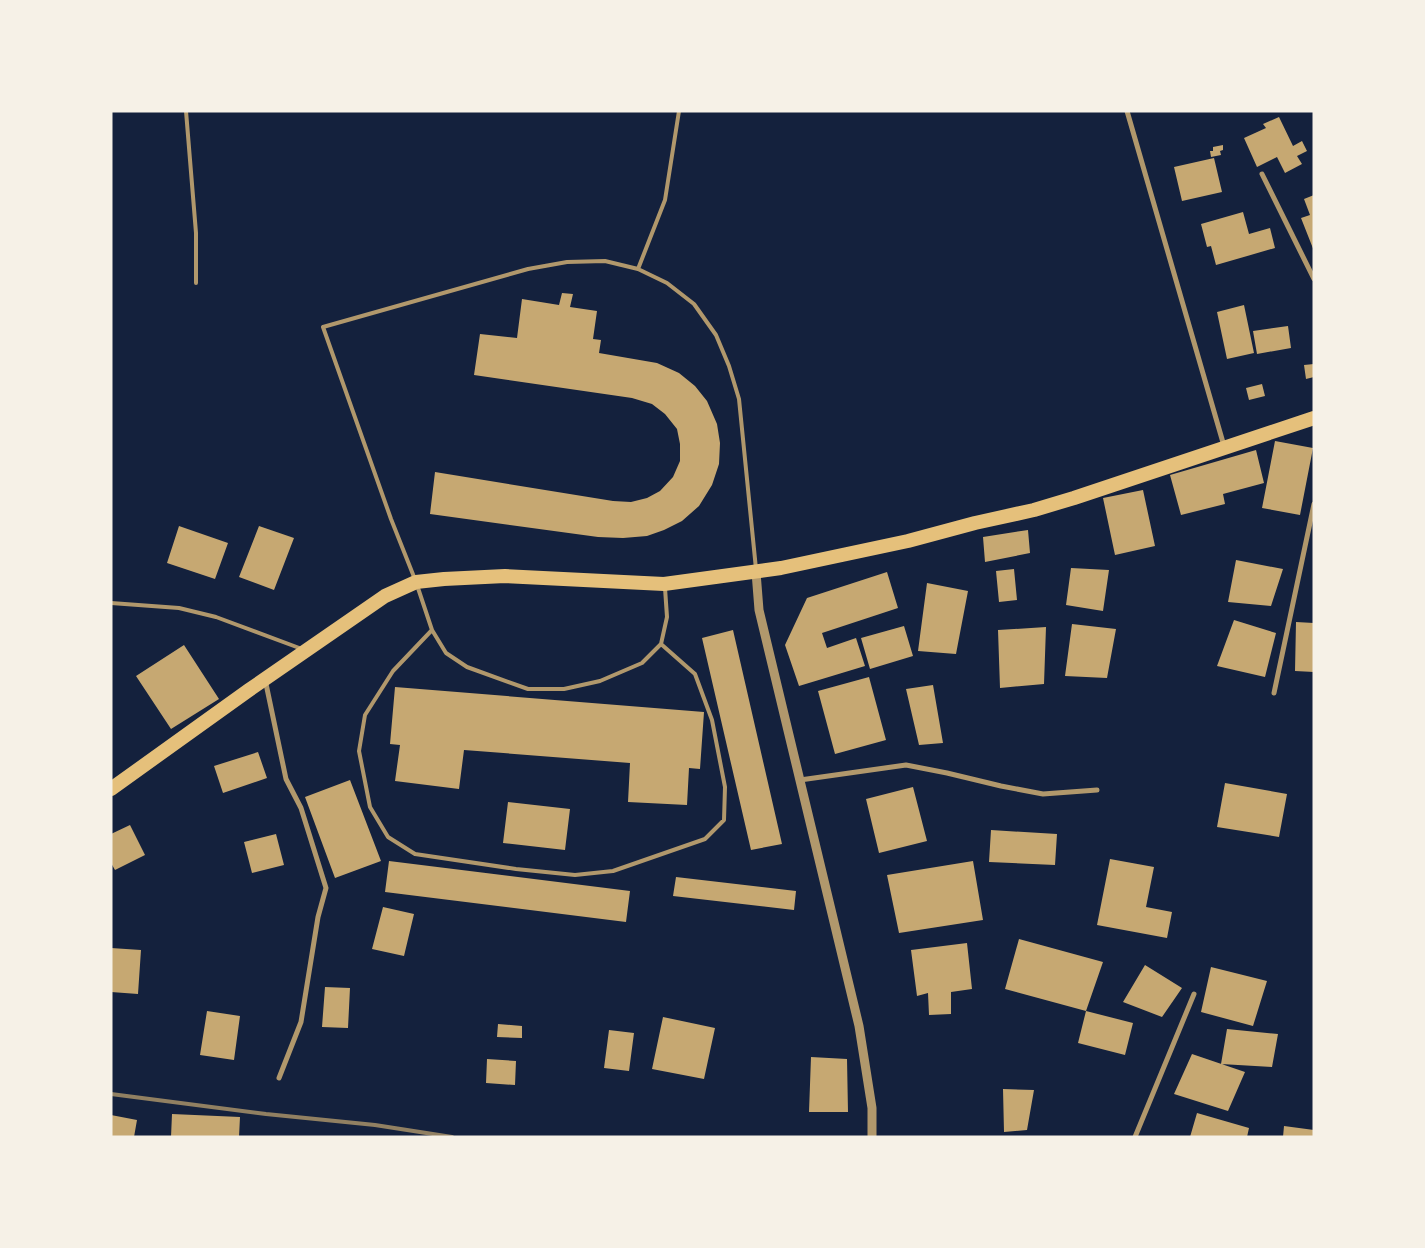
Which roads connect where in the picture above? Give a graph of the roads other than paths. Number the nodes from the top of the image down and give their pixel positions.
1 (186, 111) edge
2 (679, 111) edge
3 (1128, 111) edge
4 (1262, 174) dead end
5 (638, 269) junction
6 (1314, 279) edge
7 (196, 283) dead end
8 (1314, 418) edge
9 (1225, 449) junction
10 (1314, 504) edge
11 (756, 572) junction
12 (416, 582) junction
13 (664, 584) junction
14 (111, 603) edge
15 (432, 630) junction
16 (661, 644) junction
17 (307, 650) junction
18 (265, 679) junction
19 (1274, 693) dead end
20 (800, 780) junction
21 (111, 789) edge
22 (1097, 790) dead end
23 (1194, 994) dead end
24 (280, 1078) dead end
25 (872, 1137) edge
26 (1135, 1137) edge

1 - 7 lane
2 - 5 lane
3 - 9 street
4 - 6 street
5 - 11 lane
5 - 12 lane
8 - 9 highway
9 - 11 highway
10 - 19 street
11 - 13 highway
11 - 20 street
12 - 13 highway
12 - 15 lane
12 - 17 highway
13 - 16 lane
14 - 17 lane
15 - 16 lane
15 - 16 lane
17 - 18 highway
18 - 21 highway
18 - 24 street
20 - 22 street
20 - 25 street
23 - 26 street

